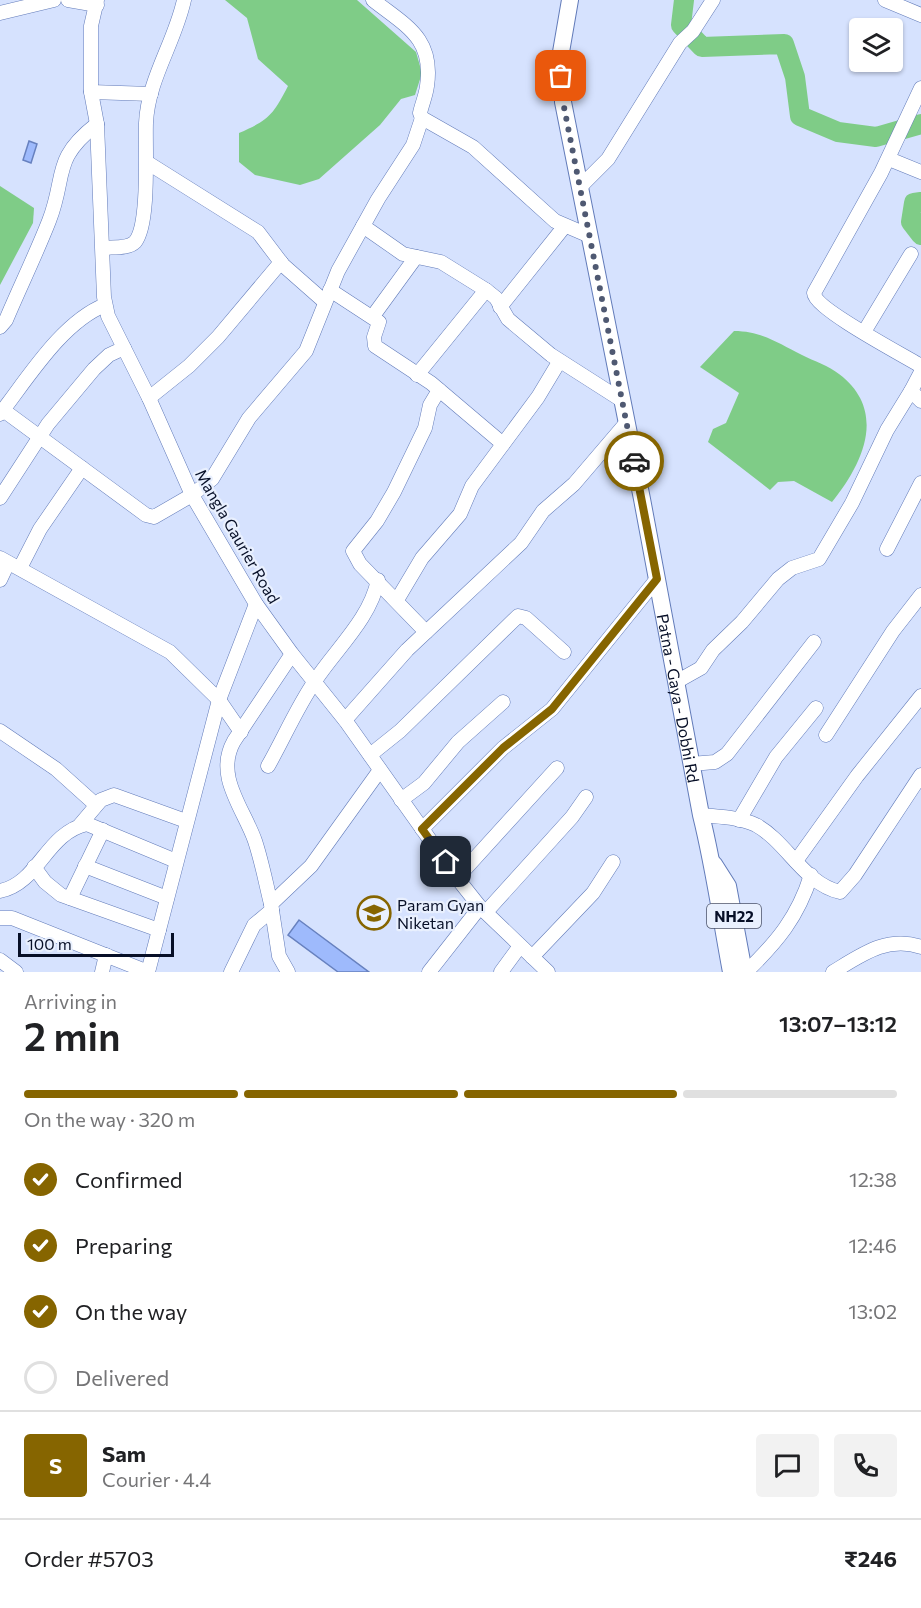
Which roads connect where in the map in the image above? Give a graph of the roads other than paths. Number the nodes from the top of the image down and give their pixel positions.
1 (54, 0) edge
2 (68, 0) edge
3 (184, 0) edge
4 (373, 0) edge
5 (570, 0) edge
6 (713, 0) edge
7 (885, 0) edge
8 (97, 3) edge
9 (916, 9) edge
10 (0, 13) edge
11 (921, 88) edge
12 (91, 92) junction
13 (151, 94) junction
14 (422, 118) junction
15 (97, 124) junction
16 (889, 159) junction
17 (147, 163) junction
18 (921, 172) edge
19 (581, 186) junction
20 (363, 226) junction
21 (564, 227) junction
22 (590, 236) junction
23 (104, 248) junction
24 (911, 254) dead end
25 (416, 257) junction
26 (281, 262) junction
27 (486, 290) junction
28 (327, 296) junction
29 (105, 305) junction
30 (500, 307) junction
31 (372, 316) junction
32 (0, 327) edge
33 (864, 332) junction
34 (124, 348) junction
35 (559, 362) junction
36 (921, 366) edge
37 (921, 372) edge
38 (417, 375) junction
39 (439, 390) junction
40 (916, 396) edge
41 (149, 398) junction
42 (623, 401) junction
43 (2, 412) edge
44 (627, 422) junction
45 (39, 435) junction
46 (503, 444) junction
47 (82, 468) junction
48 (921, 483) edge
49 (192, 495) junction
50 (0, 498) edge
51 (887, 549) dead end
52 (9, 563) edge
53 (657, 579) junction
54 (0, 580) edge
55 (378, 580) junction
56 (921, 595) edge
57 (397, 600) junction
58 (256, 604) junction
59 (426, 632) junction
60 (814, 642) dead end
61 (564, 652) dead end
62 (292, 654) junction
63 (314, 681) junction
64 (676, 682) junction
65 (921, 696) edge
66 (219, 700) junction
67 (503, 702) dead end
68 (816, 708) dead end
69 (345, 720) junction
70 (0, 731) edge
71 (241, 732) junction
72 (826, 735) dead end
73 (370, 754) junction
74 (691, 764) junction
75 (268, 766) dead end
76 (557, 768) dead end
77 (380, 770) junction
78 (921, 775) edge
79 (586, 797) dead end
80 (401, 800) junction
81 (96, 805) junction
82 (701, 815) junction
83 (739, 819) junction
84 (186, 822) junction
85 (79, 826) junction
86 (422, 829) junction
87 (103, 830) junction
88 (176, 861) junction
89 (796, 861) junction
90 (613, 862) dead end
91 (713, 863) junction
92 (85, 866) junction
93 (34, 867) junction
94 (811, 875) junction
95 (457, 878) junction
96 (0, 891) edge
97 (70, 898) junction
98 (167, 898) junction
99 (271, 907) junction
100 (483, 910) junction
101 (0, 918) edge
102 (159, 930) junction
103 (520, 946) junction
104 (921, 947) edge
105 (106, 955) junction
106 (532, 957) junction
107 (0, 960) edge
108 (16, 972) edge
109 (102, 972) edge
110 (148, 972) edge
111 (231, 972) edge
112 (288, 972) edge
113 (429, 972) edge
114 (501, 972) edge
115 (548, 972) edge
116 (731, 972) edge
117 (745, 972) edge
118 (833, 972) edge

1 - 10 street
2 - 8 street
3 - 13 street
4 - 14 street
5 - 19 main road, Patna - Gaya - Dobhi Rd
6 - 19 street
7 - 9 street
8 - 12 street, Mangla Gaurier Road
11 - 16 street
12 - 13 street
12 - 15 street, Mangla Gaurier Road
13 - 17 street
14 - 20 street
14 - 21 street
15 - 23 street, Mangla Gaurier Road
15 - 32 street
16 - 18 street
16 - 33 street
17 - 23 street
17 - 26 street
19 - 22 main road, Patna - Gaya - Dobhi Rd
20 - 25 street
20 - 28 street
21 - 22 street
21 - 30 street
22 - 42 main road, Patna - Gaya - Dobhi Rd
23 - 29 street, Mangla Gaurier Road
24 - 33 street
25 - 27 street
25 - 31 street
26 - 28 street
26 - 41 street
27 - 30 street
27 - 38 street
28 - 31 street
28 - 49 street
29 - 34 street, Mangla Gaurier Road
29 - 43 street
30 - 35 street
31 - 38 street
33 - 36 street
34 - 41 street, Mangla Gaurier Road
34 - 45 street
35 - 42 street
35 - 46 street
37 - 40 street
38 - 39 street
39 - 46 street
39 - 55 street
40 - 64 street
41 - 49 street, Mangla Gaurier Road
42 - 44 main road, Patna - Gaya - Dobhi Rd
43 - 45 street
44 - 53 main road, Patna - Gaya - Dobhi Rd
44 - 59 street
45 - 47 street
45 - 50 street
46 - 57 street
47 - 49 street
47 - 52 street
48 - 51 street
49 - 58 street, Mangla Gaurier Road
52 - 54 street
52 - 66 street
53 - 64 main road, Patna - Gaya - Dobhi Rd
53 - 86 street
55 - 57 street
55 - 63 street
56 - 72 street
57 - 59 street
58 - 62 street, Mangla Gaurier Road
58 - 66 street
59 - 69 street
60 - 74 street
61 - 73 street
62 - 63 street, Mangla Gaurier Road
62 - 71 street
63 - 69 street, Mangla Gaurier Road
63 - 75 street
64 - 74 main road, Patna - Gaya - Dobhi Rd
65 - 89 street
66 - 71 street
66 - 84 street
67 - 80 street
68 - 83 street
69 - 73 street, Mangla Gaurier Road
70 - 81 street
71 - 99 street
73 - 77 street, Mangla Gaurier Road
74 - 82 main road, Patna - Gaya - Dobhi Rd
76 - 95 street
77 - 80 street, Mangla Gaurier Road
77 - 99 street
78 - 94 street
79 - 100 street
80 - 86 street, Mangla Gaurier Road
81 - 84 street
81 - 85 street
82 - 83 street
82 - 91 main road, Patna - Gaya - Dobhi Rd
83 - 89 street
84 - 88 street
85 - 87 street
85 - 93 street
86 - 95 street, Mangla Gaurier Road
87 - 88 street
87 - 92 street
88 - 98 street
89 - 94 street
90 - 106 street
91 - 116 main road, Patna - Gaya - Dobhi Rd / NH22
91 - 117 main road, Patna - Gaya - Dobhi Rd / NH22
92 - 97 street
92 - 98 street
93 - 96 street
93 - 97 street
94 - 117 street
95 - 100 street, Mangla Gaurier Road
97 - 102 street
98 - 102 street
99 - 111 street
99 - 112 street
100 - 103 street, Mangla Gaurier Road
100 - 113 street
101 - 105 street
102 - 110 street
103 - 106 street, Mangla Gaurier Road
103 - 114 street
104 - 118 street
105 - 109 street
105 - 110 street
106 - 115 street, Mangla Gaurier Road
107 - 108 street

